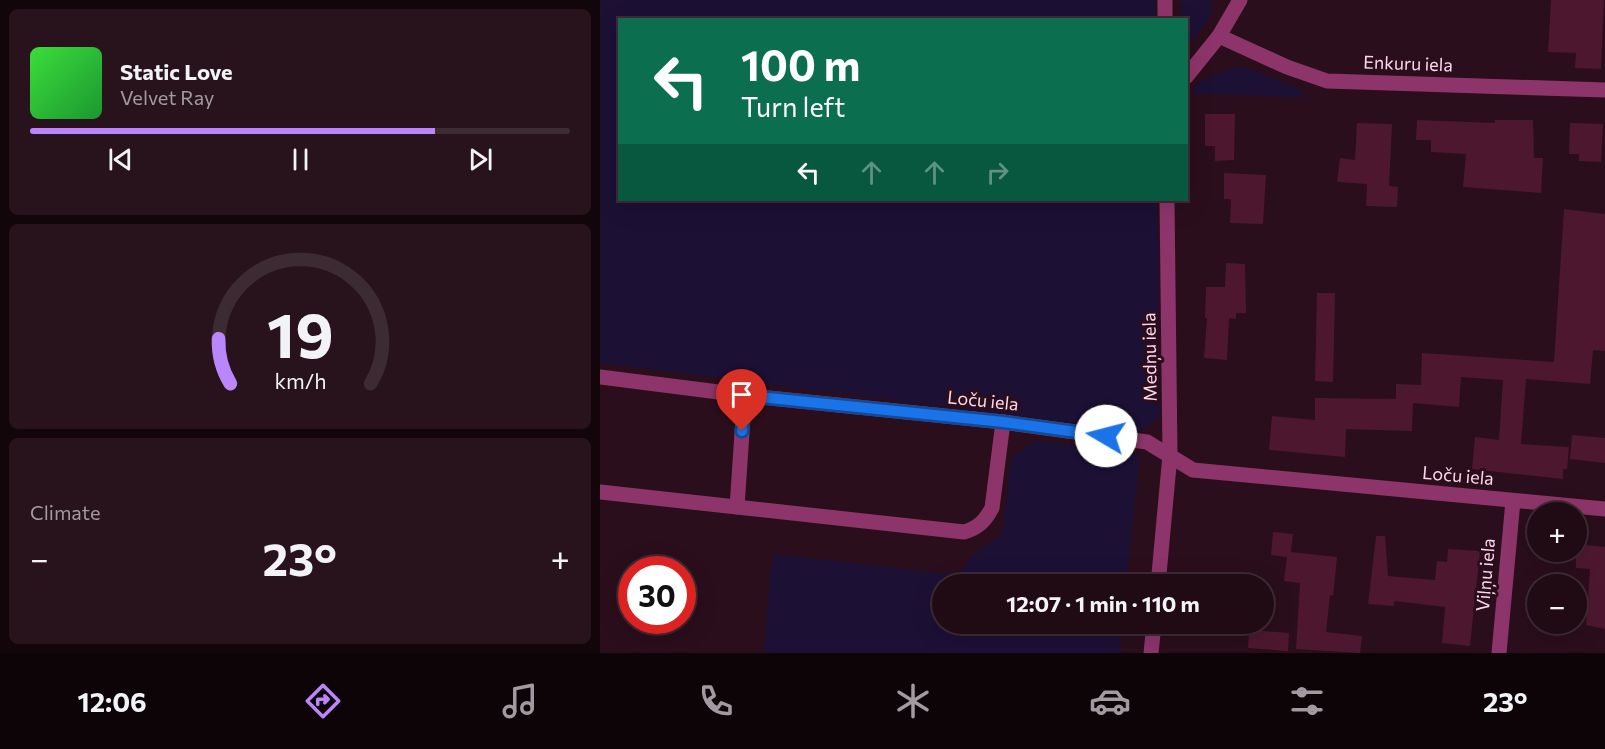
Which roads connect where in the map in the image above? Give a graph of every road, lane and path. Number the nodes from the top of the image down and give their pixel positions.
1 (1165, 0) edge
2 (1240, 0) edge
3 (1165, 18) edge
4 (1219, 36) junction
5 (1188, 75) edge
6 (1605, 90) edge
7 (1167, 201) edge
8 (600, 377) edge
9 (750, 396) junction
10 (1003, 422) junction
11 (1170, 455) junction
12 (600, 492) edge
13 (1513, 501) junction
14 (737, 507) junction
15 (1605, 509) edge
16 (1159, 574) edge
17 (1153, 634) edge
18 (1151, 653) edge
19 (1499, 653) edge

1 - 3 street
2 - 4 street
4 - 5 street
4 - 6 street, Enkuru iela
7 - 11 street, Medņu iela
8 - 9 street, Loču iela
9 - 10 street, Loču iela
9 - 14 street
10 - 11 street, Loču iela
10 - 14 street
11 - 13 street, Loču iela
11 - 16 street, Medņu iela
12 - 14 street
13 - 15 street, Loču iela
13 - 19 street, Viļņu iela
17 - 18 street

